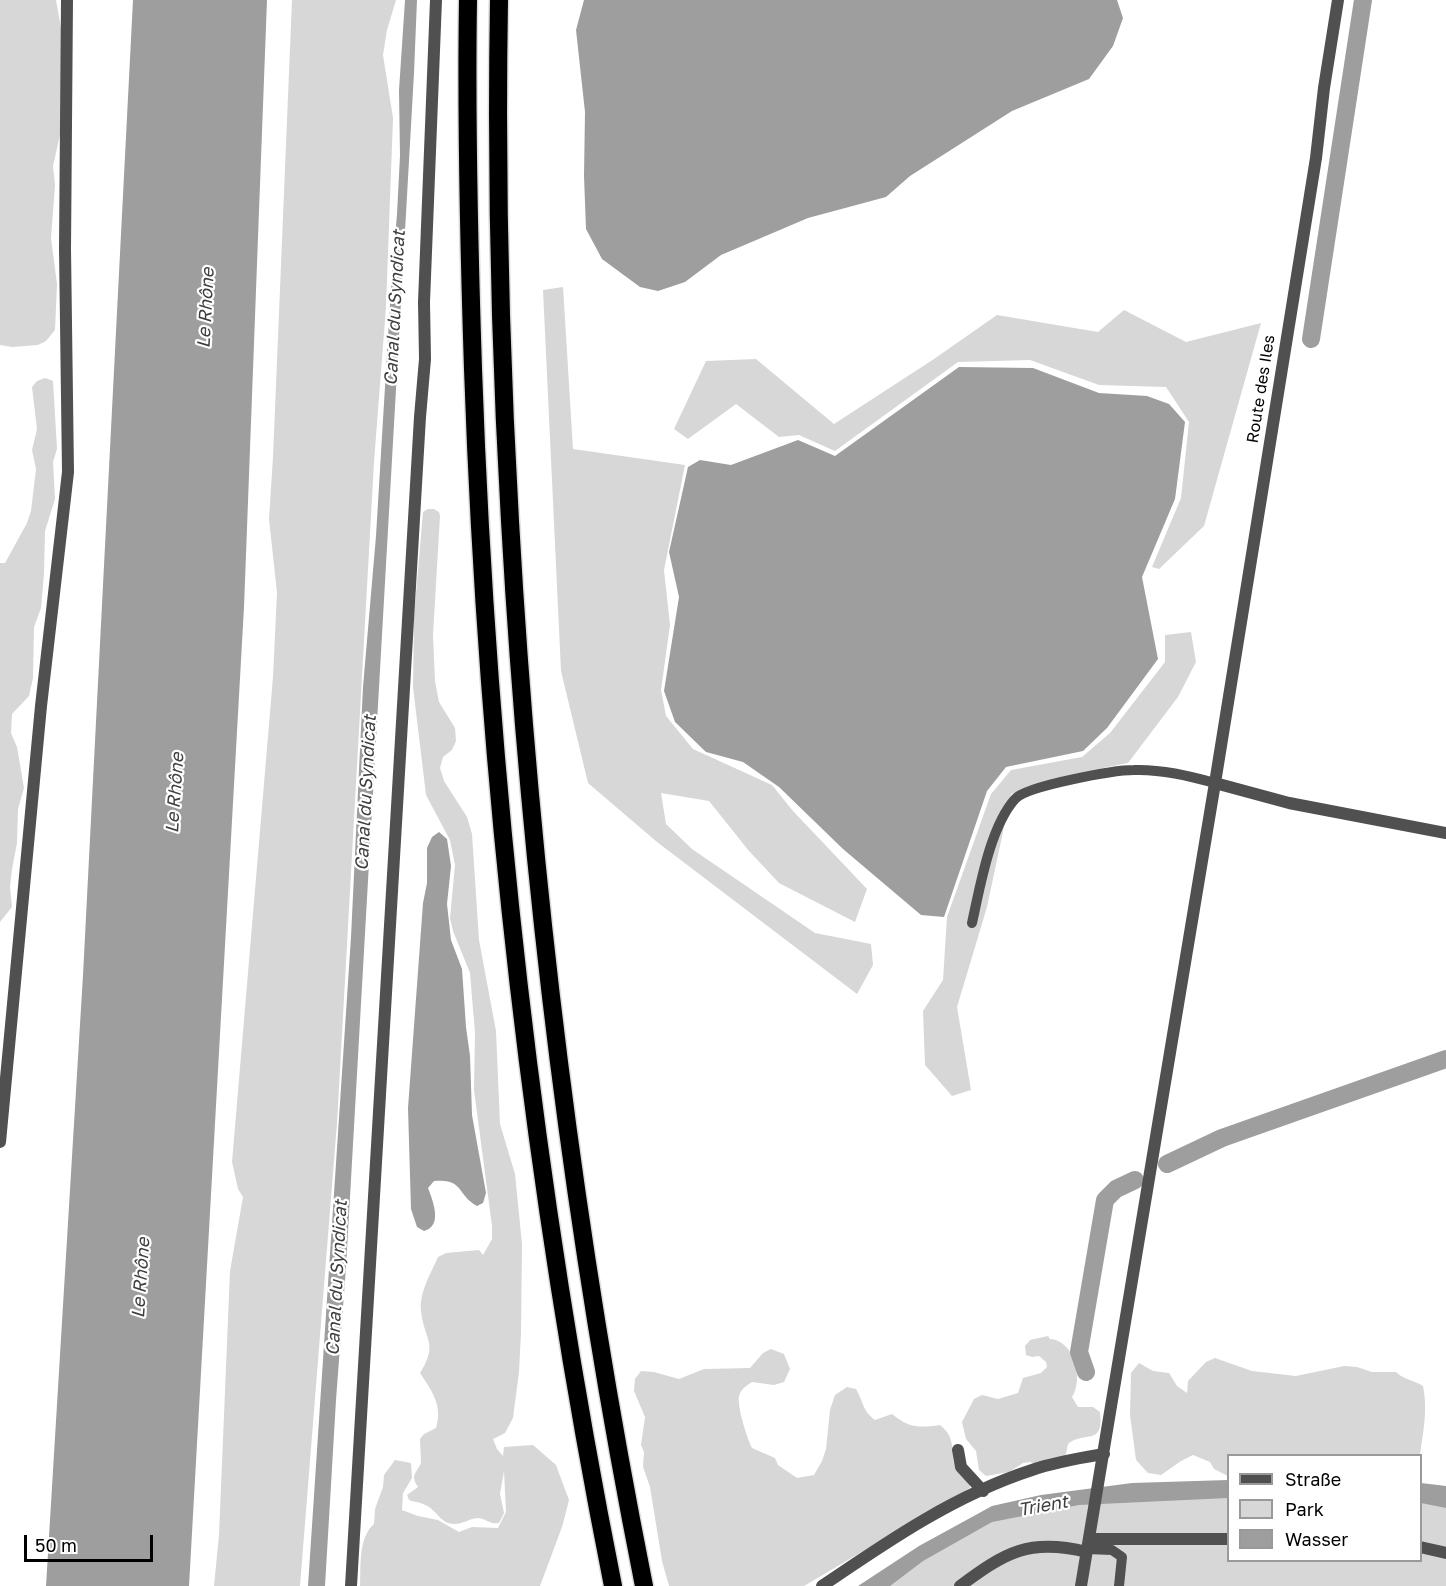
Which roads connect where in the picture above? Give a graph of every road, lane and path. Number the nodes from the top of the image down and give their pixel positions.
1 (68, 0) edge
2 (436, 0) edge
3 (468, 0) edge
4 (499, 0) edge
5 (1338, 0) edge
6 (1215, 783) junction
7 (1446, 833) edge
8 (972, 923) dead end
9 (0, 1142) edge
10 (958, 1450) dead end
11 (1103, 1460) junction
12 (984, 1491) junction
13 (1227, 1539) edge
14 (1088, 1546) junction
15 (1422, 1547) edge
16 (1446, 1553) edge
17 (351, 1586) edge
18 (613, 1586) edge
19 (644, 1586) edge
20 (822, 1586) edge
21 (960, 1586) edge
22 (1082, 1586) edge
23 (1119, 1586) edge

1 - 9 street
2 - 17 street
3 - 18 highway
4 - 19 highway
5 - 6 street, Route des Iles
6 - 7 street
6 - 8 lane
6 - 11 street, Route des Iles
10 - 12 street
11 - 12 street
11 - 14 street, Route des Iles
12 - 20 street
13 - 14 street
14 - 21 street
14 - 22 street, Route des Iles
14 - 23 lane
15 - 16 street

